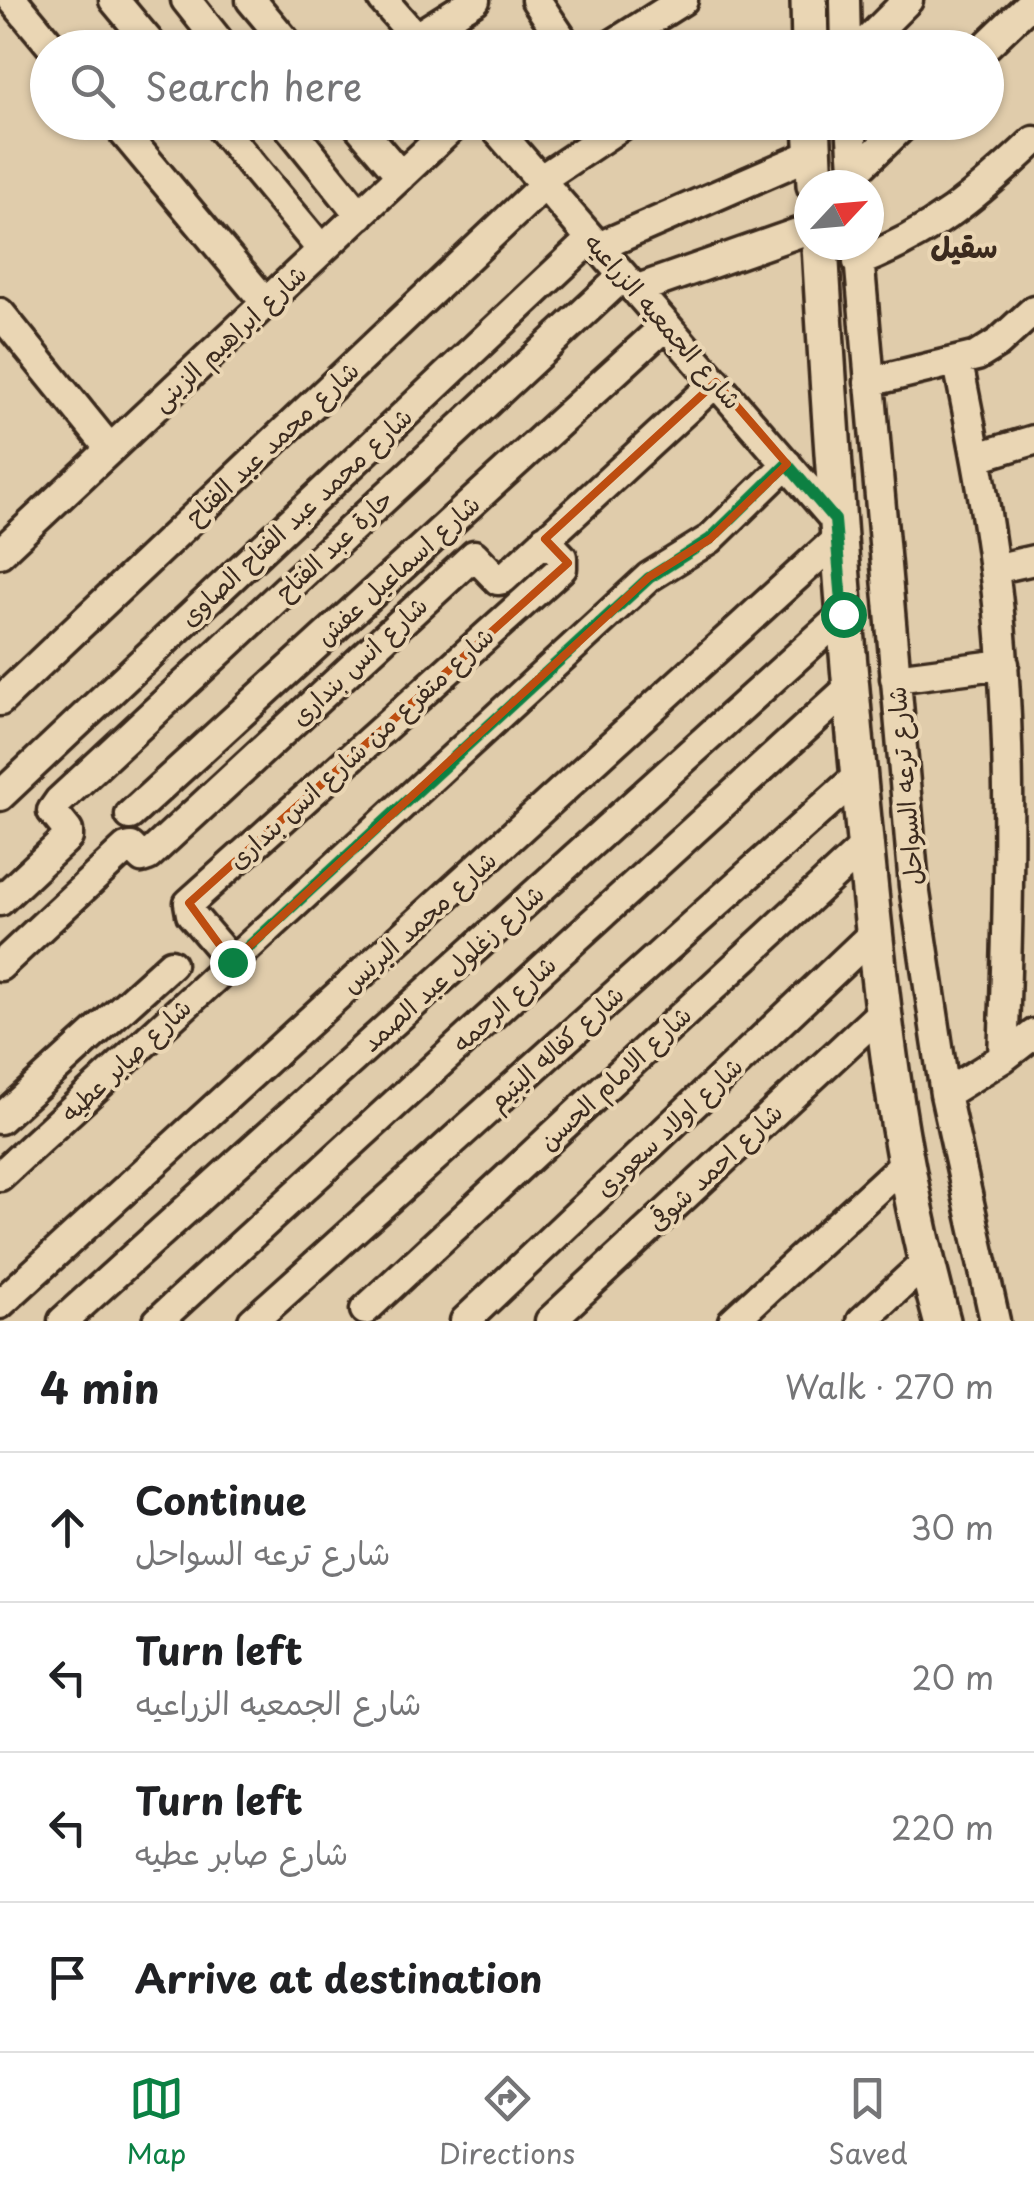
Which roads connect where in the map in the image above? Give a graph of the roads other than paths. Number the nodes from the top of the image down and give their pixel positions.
1 (13, 0) edge
2 (114, 0) edge
3 (186, 0) edge
4 (250, 0) edge
5 (384, 0) edge
6 (475, 0) edge
7 (536, 0) edge
8 (683, 0) edge
9 (808, 0) edge
10 (845, 0) edge
11 (908, 0) edge
12 (1034, 0) edge
13 (38, 30) edge
14 (139, 30) edge
15 (210, 30) edge
16 (276, 30) edge
17 (410, 30) edge
18 (436, 30) edge
19 (556, 30) edge
20 (636, 30) edge
21 (809, 30) edge
22 (846, 30) edge
23 (878, 30) edge
24 (1003, 30) edge
25 (131, 140) edge
26 (231, 140) edge
27 (300, 140) edge
28 (370, 140) edge
29 (439, 140) edge
30 (506, 140) edge
31 (601, 140) edge
32 (852, 140) edge
33 (891, 140) edge
34 (1034, 141) edge
35 (813, 154) edge
36 (854, 170) edge
37 (863, 170) edge
38 (401, 176) junction
39 (542, 182) junction
40 (360, 215) junction
41 (794, 233) edge
42 (594, 243) junction
43 (884, 248) edge
44 (322, 250) junction
45 (821, 260) edge
46 (859, 260) edge
47 (629, 283) junction
48 (266, 303) junction
49 (1034, 310) edge
50 (0, 312) edge
51 (666, 325) junction
52 (958, 362) junction
53 (716, 382) junction
54 (869, 382) junction
55 (1034, 440) edge
56 (110, 449) junction
57 (977, 457) junction
58 (787, 464) junction
59 (836, 530) junction
60 (544, 539) junction
61 (0, 553) edge
62 (1034, 560) edge
63 (994, 568) junction
64 (843, 614) junction
65 (1004, 664) junction
66 (894, 678) junction
67 (850, 687) junction
68 (0, 701) edge
69 (859, 775) junction
70 (0, 796) edge
71 (130, 815) dead end
72 (866, 846) junction
73 (1021, 898) edge
74 (0, 901) edge
75 (874, 934) junction
76 (232, 962) junction
77 (171, 964) dead end
78 (0, 966) edge
79 (881, 1012) junction
80 (1034, 1034) edge
81 (1003, 1058) junction
82 (946, 1094) junction
83 (0, 1119) edge
84 (904, 1164) junction
85 (0, 1176) edge
86 (926, 1262) junction
87 (0, 1304) edge
88 (366, 1310) dead end
89 (63, 1321) edge
90 (158, 1321) edge
91 (253, 1321) edge
92 (464, 1321) edge
93 (550, 1321) edge
94 (733, 1321) edge
95 (862, 1321) edge
96 (942, 1321) edge
97 (995, 1321) edge

1 - 13 street
2 - 14 street
3 - 15 street
4 - 16 street
5 - 17 street
6 - 18 street
7 - 19 street
8 - 20 street
9 - 21 main road
10 - 22 street
11 - 23 street
12 - 24 street
25 - 48 street
26 - 44 street
27 - 40 street
28 - 38 street
29 - 38 street, شارع ابراهيم الزينى
30 - 39 street, شارع الجمعيه الزراعيه
31 - 39 street, شارع محمد عبد الفتاح
32 - 36 street
33 - 37 street
34 - 43 street
35 - 42 street, شارع محمد عبد الفتاح الصاوى
38 - 40 street, شارع ابراهيم الزينى
39 - 42 street, شارع الجمعيه الزراعيه
39 - 68 street, شارع محمد عبد الفتاح
40 - 44 street, شارع ابراهيم الزينى
41 - 47 street
42 - 47 street, شارع الجمعيه الزراعيه
42 - 70 street, شارع محمد عبد الفتاح الصاوى
44 - 48 street, شارع ابراهيم الزينى
45 - 59 main road, شارع ترعه السواحل
46 - 54 street, شارع ترعه السواحل
47 - 51 street, شارع الجمعيه الزراعيه
47 - 74 street, حارة عبد الفتاح
48 - 56 street, شارع ابراهيم الزينى
49 - 52 street
50 - 56 street
51 - 53 street, شارع الجمعيه الزراعيه
51 - 71 street, شارع اسماعيل عفش
52 - 54 street
52 - 57 street
53 - 58 street, شارع الجمعيه الزراعيه
53 - 60 street, شارع انس بندارى
54 - 66 street, شارع ترعه السواحل
55 - 57 street
56 - 61 street, شارع ابراهيم الزينى
57 - 63 street
58 - 59 street, شارع الجمعيه الزراعيه
58 - 76 street, شارع صابر عطيه
59 - 64 main road, شارع ترعه السواحل
59 - 87 street, شارع محمد البرنس
60 - 76 street, شارع متفرع من شارع انس بندارى
60 - 78 street, شارع انس بندارى
62 - 63 street
63 - 65 street
64 - 67 main road, شارع ترعه السواحل
64 - 89 street, شارع زغلول عبد الصمد
65 - 66 street
65 - 73 street
66 - 82 street, شارع ترعه السواحل
67 - 69 main road, شارع ترعه السواحل
67 - 90 street, شارع الرحمه
69 - 72 main road, شارع ترعه السواحل
69 - 91 street, شارع كفاله اليتيم
72 - 75 main road, شارع ترعه السواحل
72 - 88 street, شارع الامام الحسن
73 - 81 street
75 - 79 main road, شارع ترعه السواحل
75 - 92 street, شارع اولاد سعودى
76 - 85 street, شارع صابر عطيه
77 - 83 street
79 - 84 main road, شارع ترعه السواحل
79 - 93 street, شارع احمد شوقى
80 - 81 street
81 - 82 street
82 - 97 street, شارع ترعه السواحل
84 - 86 main road, شارع ترعه السواحل
84 - 94 street
86 - 95 street
86 - 96 main road, شارع ترعه السواحل

